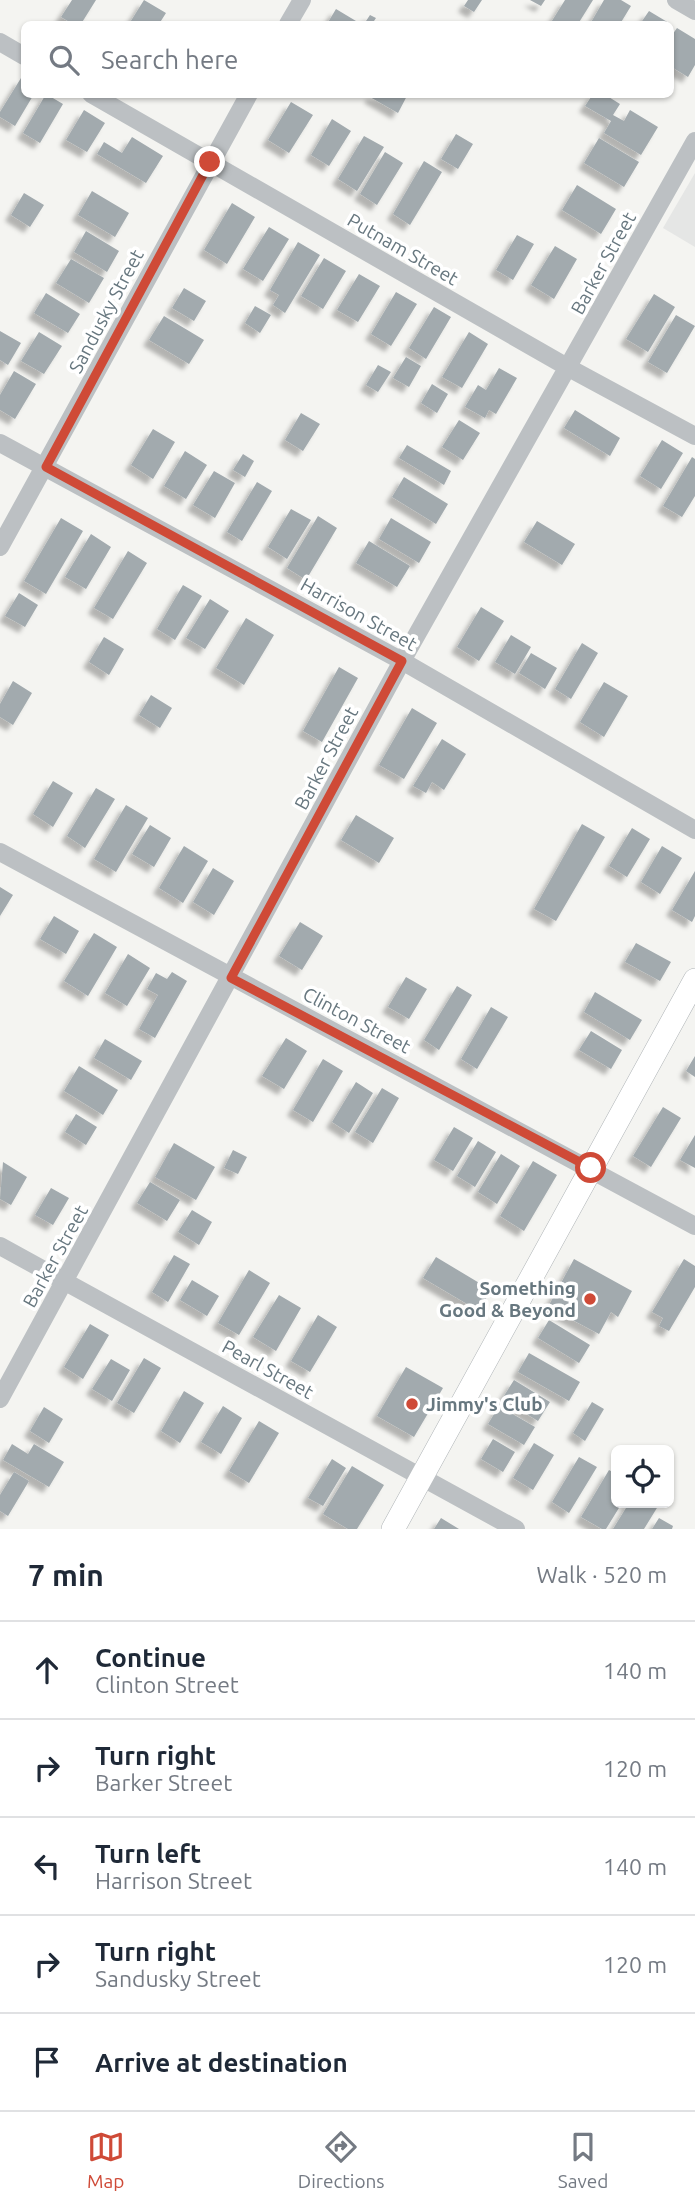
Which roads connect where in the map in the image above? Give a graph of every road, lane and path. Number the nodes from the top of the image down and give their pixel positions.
1 (302, 0) edge
2 (676, 0) edge
3 (695, 11) edge
4 (290, 21) edge
5 (0, 42) edge
6 (21, 54) edge
7 (98, 98) edge
8 (246, 98) edge
9 (695, 141) edge
10 (210, 162) junction
11 (569, 368) junction
12 (695, 436) edge
13 (0, 443) edge
14 (46, 467) junction
15 (0, 547) edge
16 (402, 661) junction
17 (695, 830) edge
18 (0, 852) edge
19 (231, 978) junction
20 (695, 980) edge
21 (591, 1168) junction
22 (695, 1226) edge
23 (0, 1245) edge
24 (66, 1282) junction
25 (0, 1399) edge
26 (422, 1477) junction
27 (393, 1529) edge
28 (516, 1529) edge

1 - 4 street
2 - 3 street
5 - 6 street
7 - 10 street, Putnam Street
8 - 10 street, Sandusky Street
9 - 11 street, Barker Street
10 - 11 street, Putnam Street
10 - 14 street, Sandusky Street
11 - 12 street, Putnam Street
11 - 16 street, Barker Street
13 - 14 street, Harrison Street
14 - 15 street, Sandusky Street
14 - 16 street, Harrison Street
16 - 17 street, Harrison Street
16 - 19 street, Barker Street
18 - 19 street, Clinton Street
19 - 21 street, Clinton Street
19 - 24 street, Barker Street
20 - 21 main road
21 - 22 street, Clinton Street
21 - 26 main road
23 - 24 street, Pearl Street
24 - 25 street, Barker Street
24 - 26 street, Pearl Street
26 - 27 main road
26 - 28 street, Pearl Street

